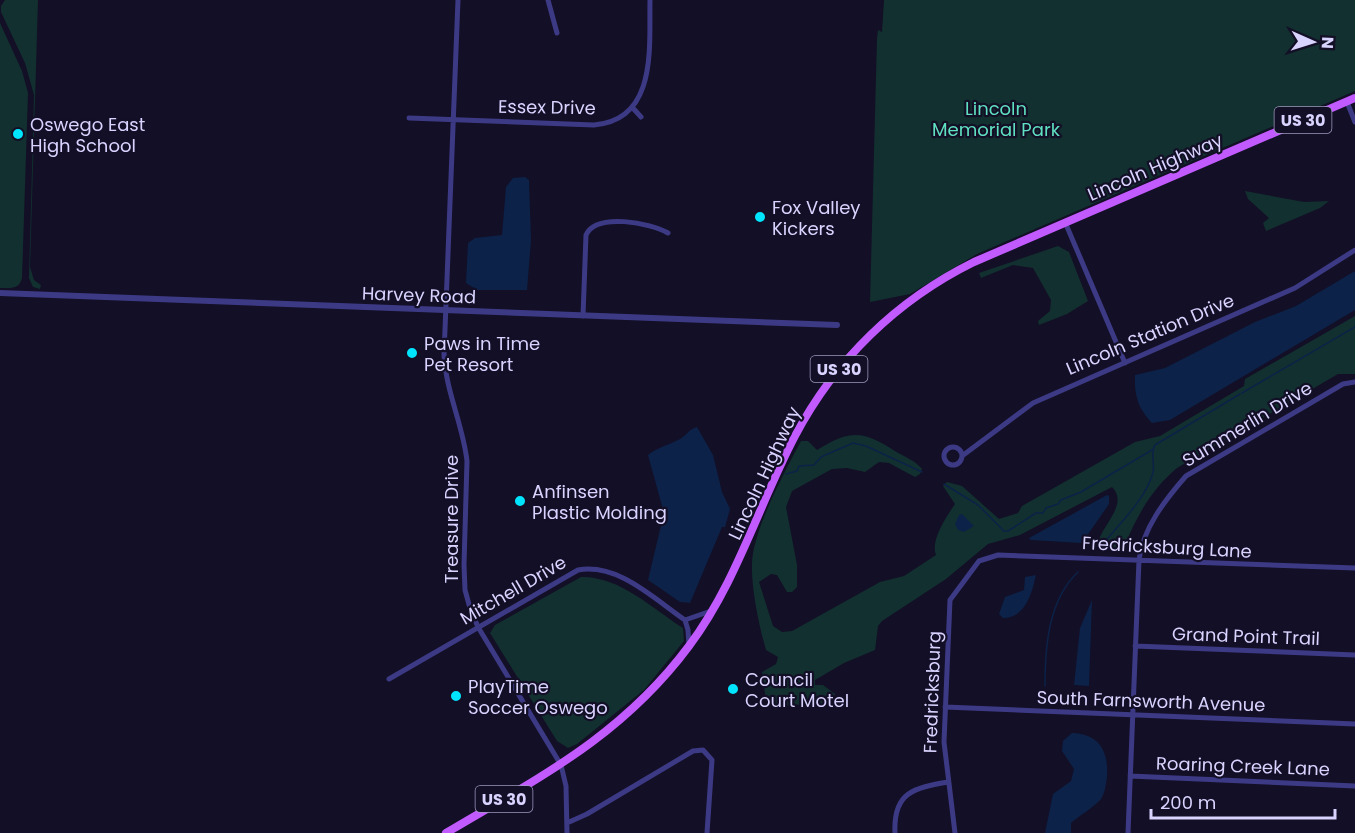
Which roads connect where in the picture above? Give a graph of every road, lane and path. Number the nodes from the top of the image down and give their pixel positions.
1 (458, 0) edge
2 (548, 0) edge
3 (650, 0) edge
4 (556, 33) dead end
5 (1355, 98) edge
6 (1347, 102) junction
7 (632, 107) junction
8 (641, 117) dead end
9 (409, 118) dead end
10 (453, 120) junction
11 (1355, 122) edge
12 (1065, 222) junction
13 (668, 233) dead end
14 (1355, 250) edge
15 (0, 293) edge
16 (446, 311) junction
17 (583, 316) junction
18 (837, 325) dead end
19 (1125, 363) junction
20 (1355, 382) edge
21 (962, 456) dead end
22 (1139, 560) junction
23 (979, 561) joint
24 (1355, 568) edge
25 (713, 611) junction
26 (685, 620) junction
27 (478, 627) junction
28 (1135, 646) junction
29 (688, 647) junction
30 (1355, 655) edge
31 (389, 679) dead end
32 (945, 707) junction
33 (1132, 715) junction
34 (1355, 724) edge
35 (561, 765) junction
36 (1130, 776) junction
37 (948, 782) junction
38 (1355, 786) edge
39 (567, 823) junction
40 (446, 833) edge
41 (567, 833) edge
42 (708, 833) edge
43 (895, 833) edge
44 (954, 833) edge
45 (1128, 833) edge

1 - 10 street, Treasure Drive
2 - 4 street
3 - 7 street
5 - 6 main road, Lincoln Highway / US 30
6 - 11 street
6 - 12 main road, Lincoln Highway / US 30
7 - 8 street
7 - 10 street, Essex Drive
9 - 10 street, Essex Drive
10 - 16 street, Treasure Drive
12 - 19 street
12 - 25 main road, Lincoln Highway / US 30
13 - 17 street
14 - 19 street, Lincoln Station Drive
15 - 16 street, Harvey Road
16 - 17 street, Harvey Road
16 - 27 street, Treasure Drive
17 - 18 street, Harvey Road
19 - 21 street, Lincoln Station Drive
20 - 22 street, Summerlin Drive
22 - 23 street, Fredricksburg Lane
22 - 24 street, Fredricksburg Lane
22 - 28 street, Summerlin Drive
23 - 32 street, Fredricksburg
25 - 26 street
25 - 29 main road, Lincoln Highway / US 30
26 - 27 street, Mitchell Drive
26 - 29 street
27 - 31 street, Mitchell Drive
27 - 35 street, Treasure Drive
28 - 30 street, Grand Point Trail
28 - 33 street, Summerlin Drive
29 - 35 main road, Lincoln Highway / US 30
32 - 33 street, South Farnsworth Avenue
32 - 37 street, Fredricksburg
33 - 34 street, South Farnsworth Avenue
33 - 36 street, Summerlin Drive
35 - 39 street
35 - 40 main road, Lincoln Highway / US 30
36 - 38 street, Roaring Creek Lane
36 - 45 street, Summerlin Drive
37 - 43 street
37 - 44 street, Fredricksburg
39 - 41 street
39 - 42 street

